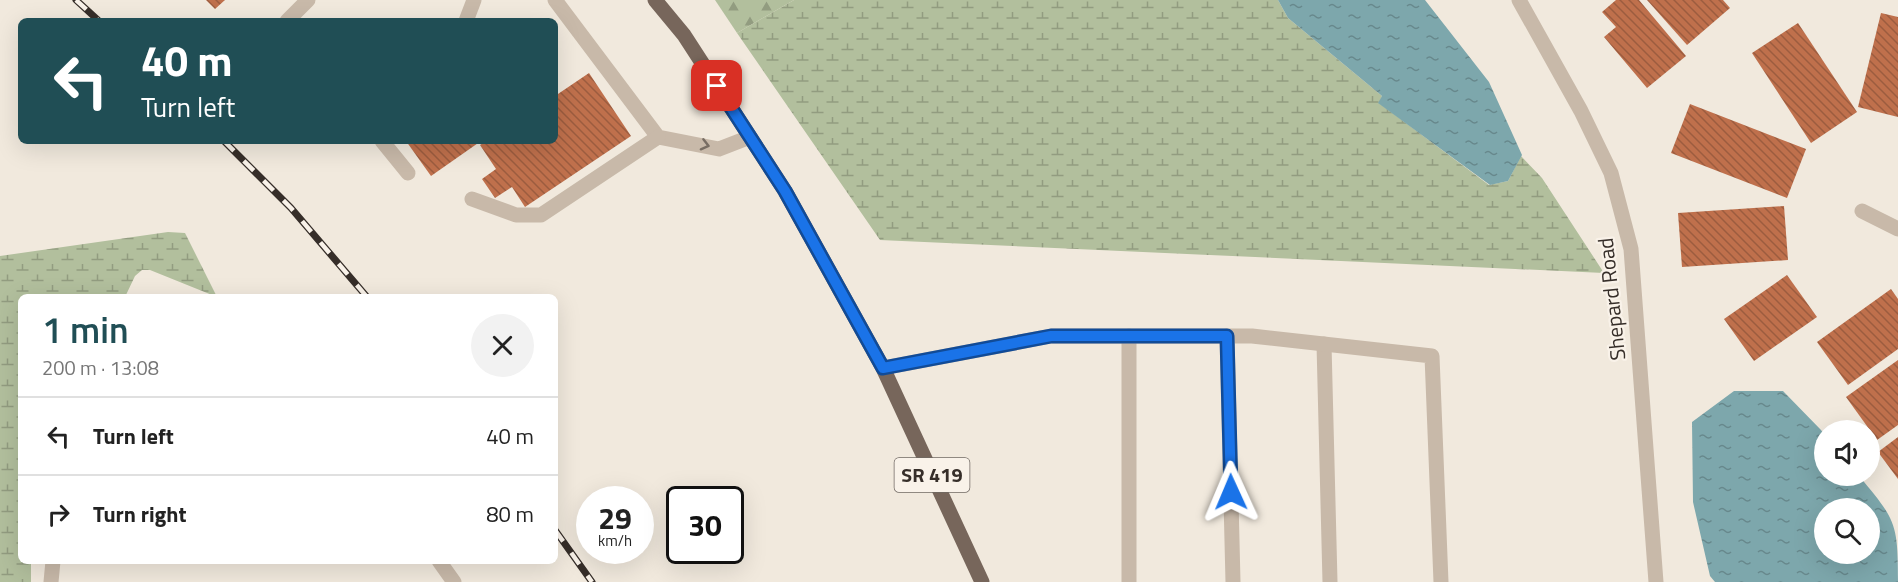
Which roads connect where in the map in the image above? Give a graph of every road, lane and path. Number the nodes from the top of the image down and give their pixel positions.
1 (308, 0) edge
2 (474, 0) edge
3 (555, 0) edge
4 (655, 0) edge
5 (1519, 0) edge
6 (290, 18) edge
7 (467, 18) edge
8 (658, 137) junction
9 (750, 137) junction
10 (384, 144) edge
11 (408, 173) dead end
12 (472, 199) dead end
13 (1862, 211) dead end
14 (1898, 229) edge
15 (1129, 336) junction
16 (1227, 336) junction
17 (1324, 344) junction
18 (883, 368) junction
19 (53, 564) edge
20 (441, 564) edge
21 (51, 582) edge
22 (454, 582) edge
23 (982, 582) edge
24 (1129, 582) edge
25 (1233, 582) edge
26 (1330, 582) edge
27 (1441, 582) edge
28 (1656, 582) edge

1 - 6 street
2 - 7 street
3 - 8 street
4 - 9 main road, SR 419
5 - 28 street, Shepard Road
8 -> 9 street
8 - 12 street
9 - 18 main road, SR 419
10 - 11 street
13 - 14 street
15 - 16 street
15 - 18 street
15 - 24 street
16 - 17 street
16 - 25 street
17 - 26 street
17 - 27 street
18 - 23 main road, SR 419
19 - 21 street
20 - 22 street

